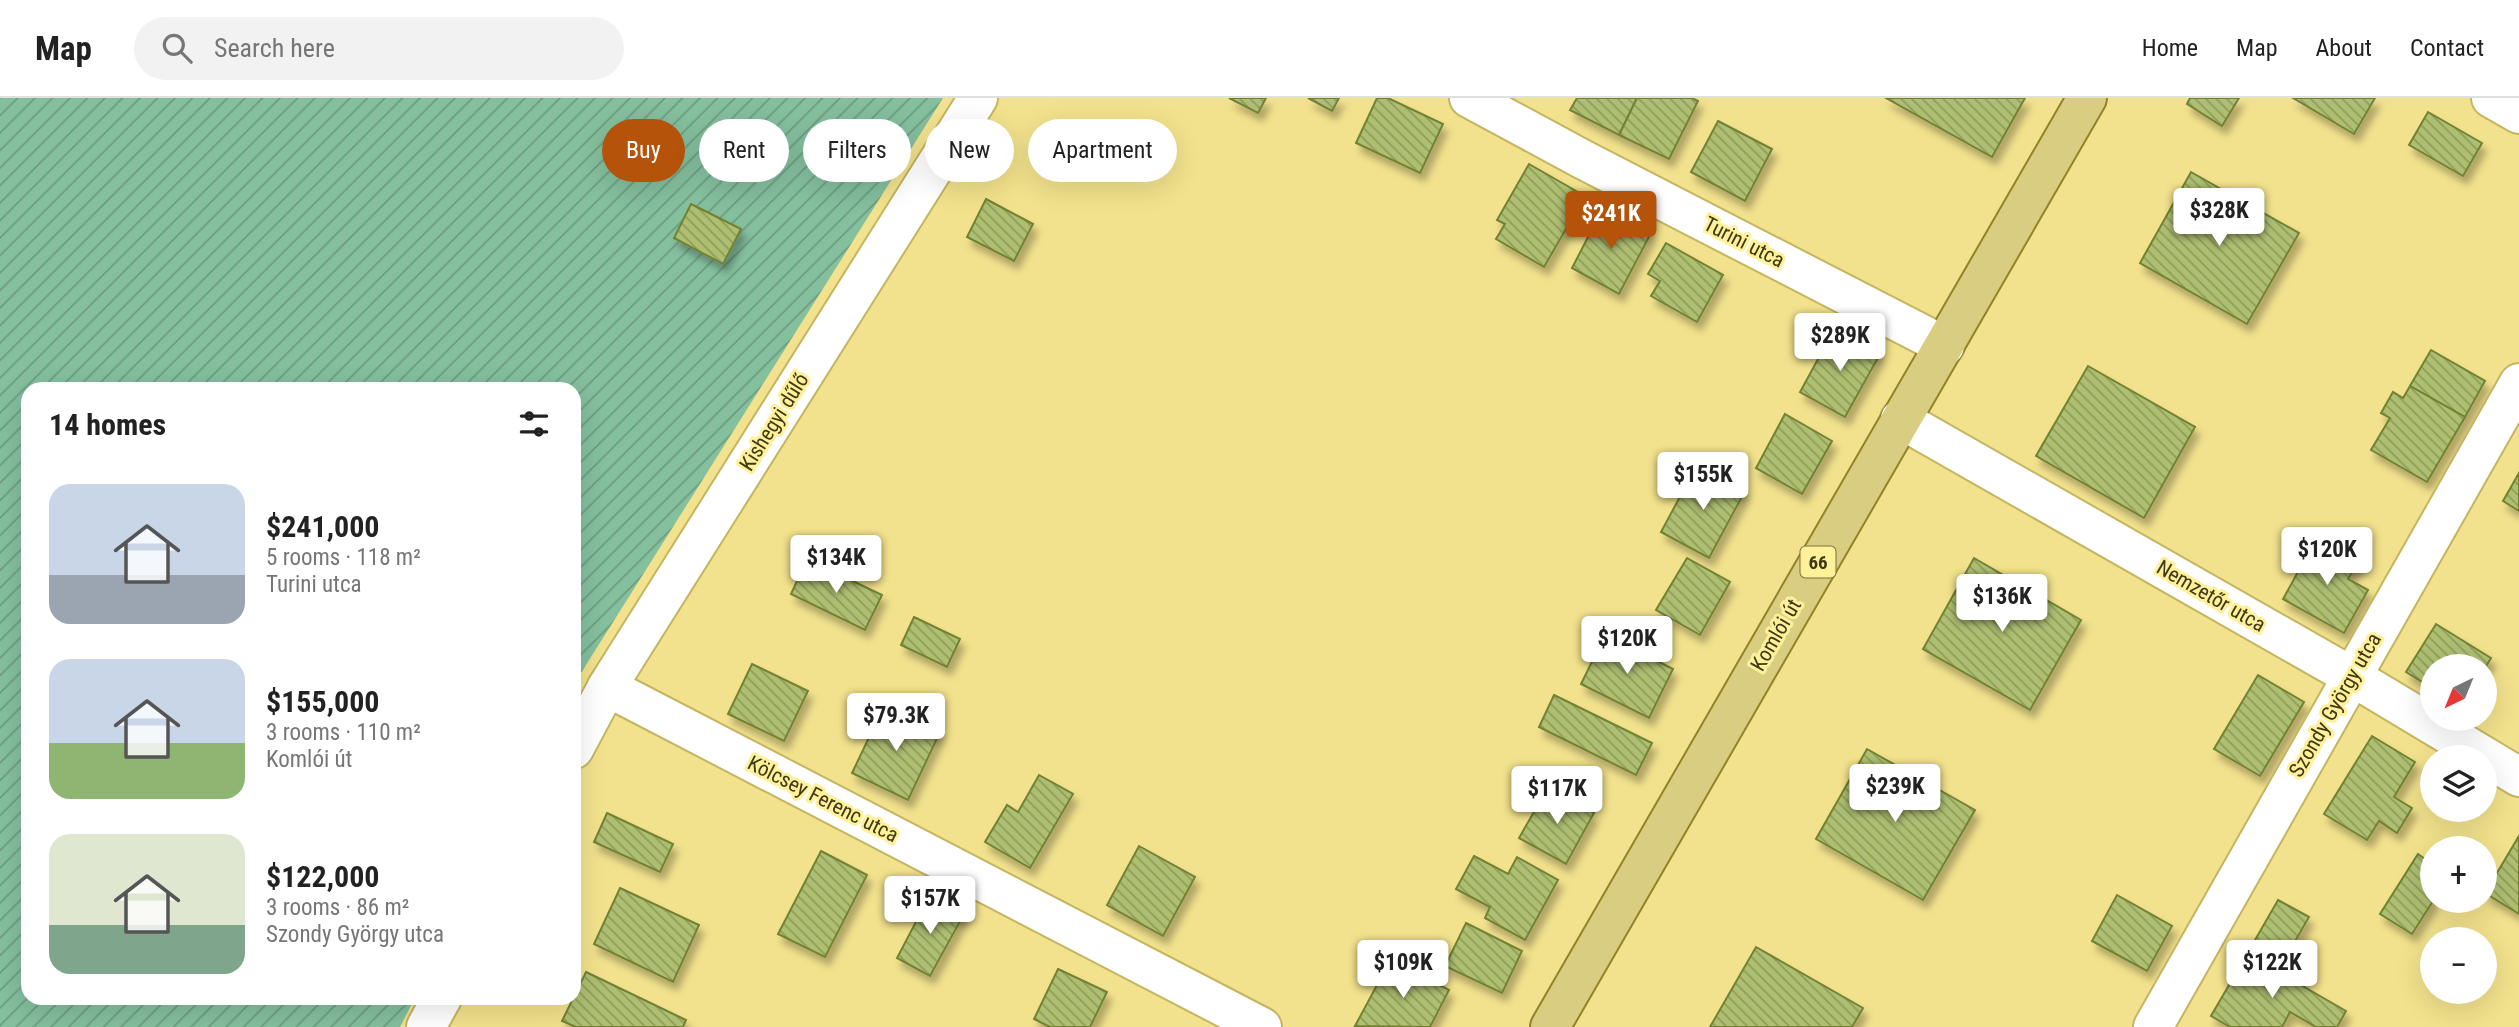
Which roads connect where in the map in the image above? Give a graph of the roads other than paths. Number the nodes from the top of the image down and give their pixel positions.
1 (978, 98) edge
2 (1469, 98) edge
3 (2087, 98) edge
4 (2491, 98) edge
5 (2519, 114) edge
6 (1945, 346) junction
7 (2519, 383) edge
8 (1900, 419) junction
9 (2351, 676) junction
10 (607, 687) junction
11 (581, 736) edge
12 (2519, 777) edge
13 (438, 1005) edge
14 (426, 1027) edge
15 (1262, 1027) edge
16 (1550, 1027) edge
17 (2153, 1027) edge

1 - 10 street, Kishegyi dűlő
2 - 6 street, Turini utca
3 - 6 main road, Komlói út / 66
4 - 5 street
6 - 8 main road, Komlói út / 66
7 - 9 street, Szondy György utca
8 - 9 street, Nemzetőr utca
8 - 16 main road, Komlói út / 66
9 - 12 street, Nemzetőr utca
9 - 17 street, Szondy György utca
10 - 11 street, Kishegyi dűlő
10 - 15 street, Kölcsey Ferenc utca
13 - 14 street

